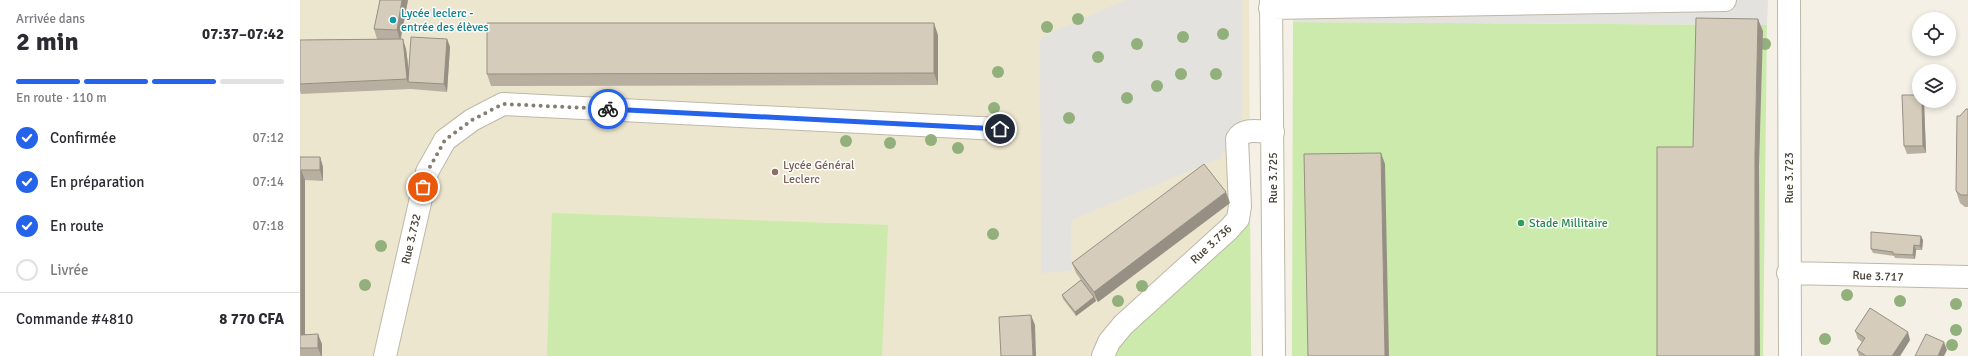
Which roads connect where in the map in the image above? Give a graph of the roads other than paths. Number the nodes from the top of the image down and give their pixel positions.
1 (1725, 0) edge
2 (1790, 0) edge
3 (1270, 4) edge
4 (1000, 129) dead end
5 (1273, 132) junction
6 (1788, 273) junction
7 (1968, 276) edge
8 (385, 356) edge
9 (1103, 356) edge
10 (1274, 356) edge
11 (1790, 356) edge

1 - 3 street
2 - 6 street, Rue 3.723
3 - 5 street, Rue 3.725
4 - 8 street, Rue 3.732
5 - 9 street, Rue 3.736
5 - 10 street, Rue 3.725
6 - 7 street, Rue 3.717
6 - 11 street, Rue 3.723

